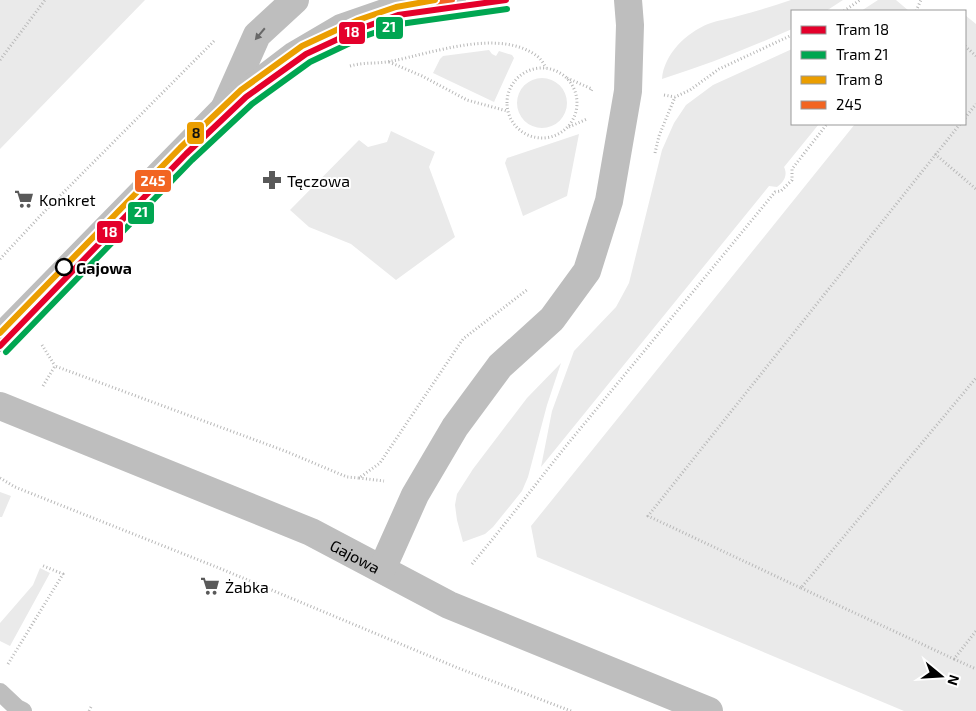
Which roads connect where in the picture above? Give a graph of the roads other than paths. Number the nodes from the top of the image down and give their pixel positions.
1 (295, 0) edge
2 (452, 0) edge
3 (628, 0) edge
4 (224, 109) junction
5 (0, 338) edge
6 (0, 406) edge
7 (382, 569) junction
8 (0, 692) edge
9 (17, 710) edge
10 (710, 711) edge

1 -> 4 street
2 - 4 street
3 - 7 street
4 - 5 street
6 - 7 street, Gajowa
7 - 10 street, Gajowa
8 - 9 lane

